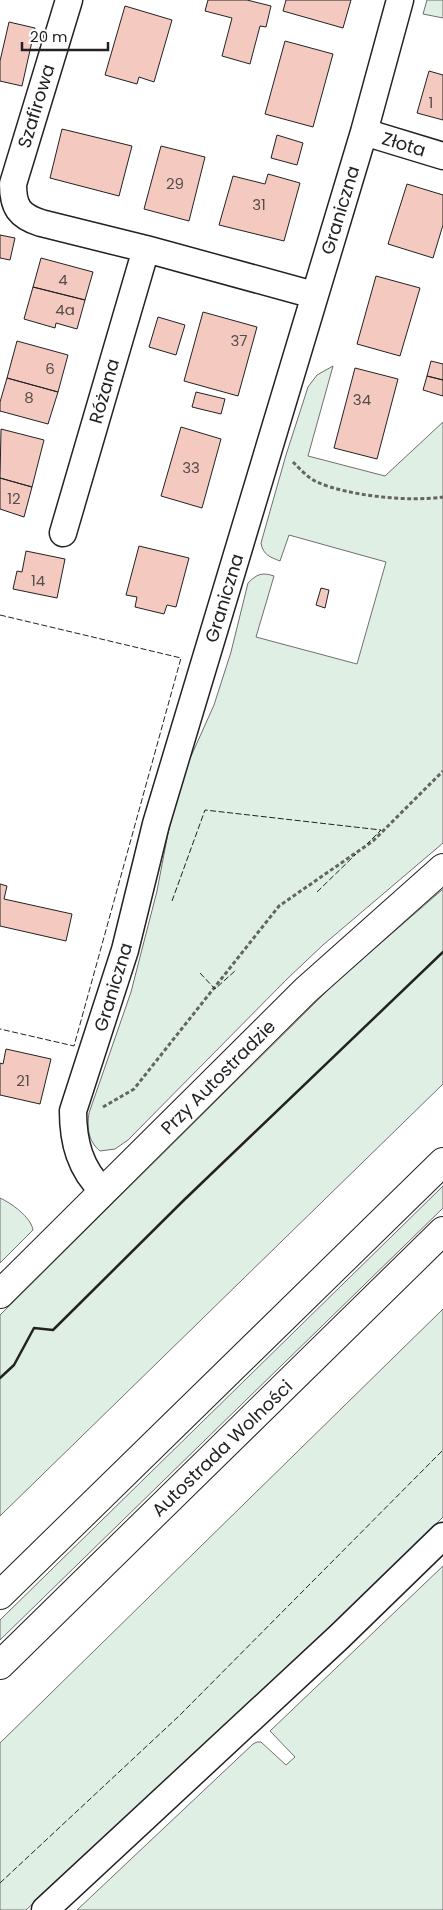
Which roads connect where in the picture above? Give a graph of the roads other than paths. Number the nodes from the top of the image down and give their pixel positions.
1 (68, 0) edge
2 (400, 0) edge
3 (364, 132) junction
4 (443, 156) edge
5 (146, 249) junction
6 (314, 296) junction
7 (63, 533) dead end
8 (443, 868) edge
9 (443, 1162) edge
10 (103, 1191) junction
11 (443, 1230) edge
12 (0, 1294) edge
13 (435, 1544) edge
14 (0, 1594) edge
15 (0, 1665) edge
16 (45, 1910) edge

1 - 5 street, Szafirowa
2 - 3 street, Graniczna
3 - 4 street, Złota
3 - 6 street, Graniczna
5 - 6 street
5 - 7 street, Różana
6 - 10 street, Graniczna
8 - 10 main road, Przy Autostradzie
9 - 14 main road
10 - 12 main road, Przy Autostradzie
11 - 15 main road, Autostrada Wolności
13 - 16 street

